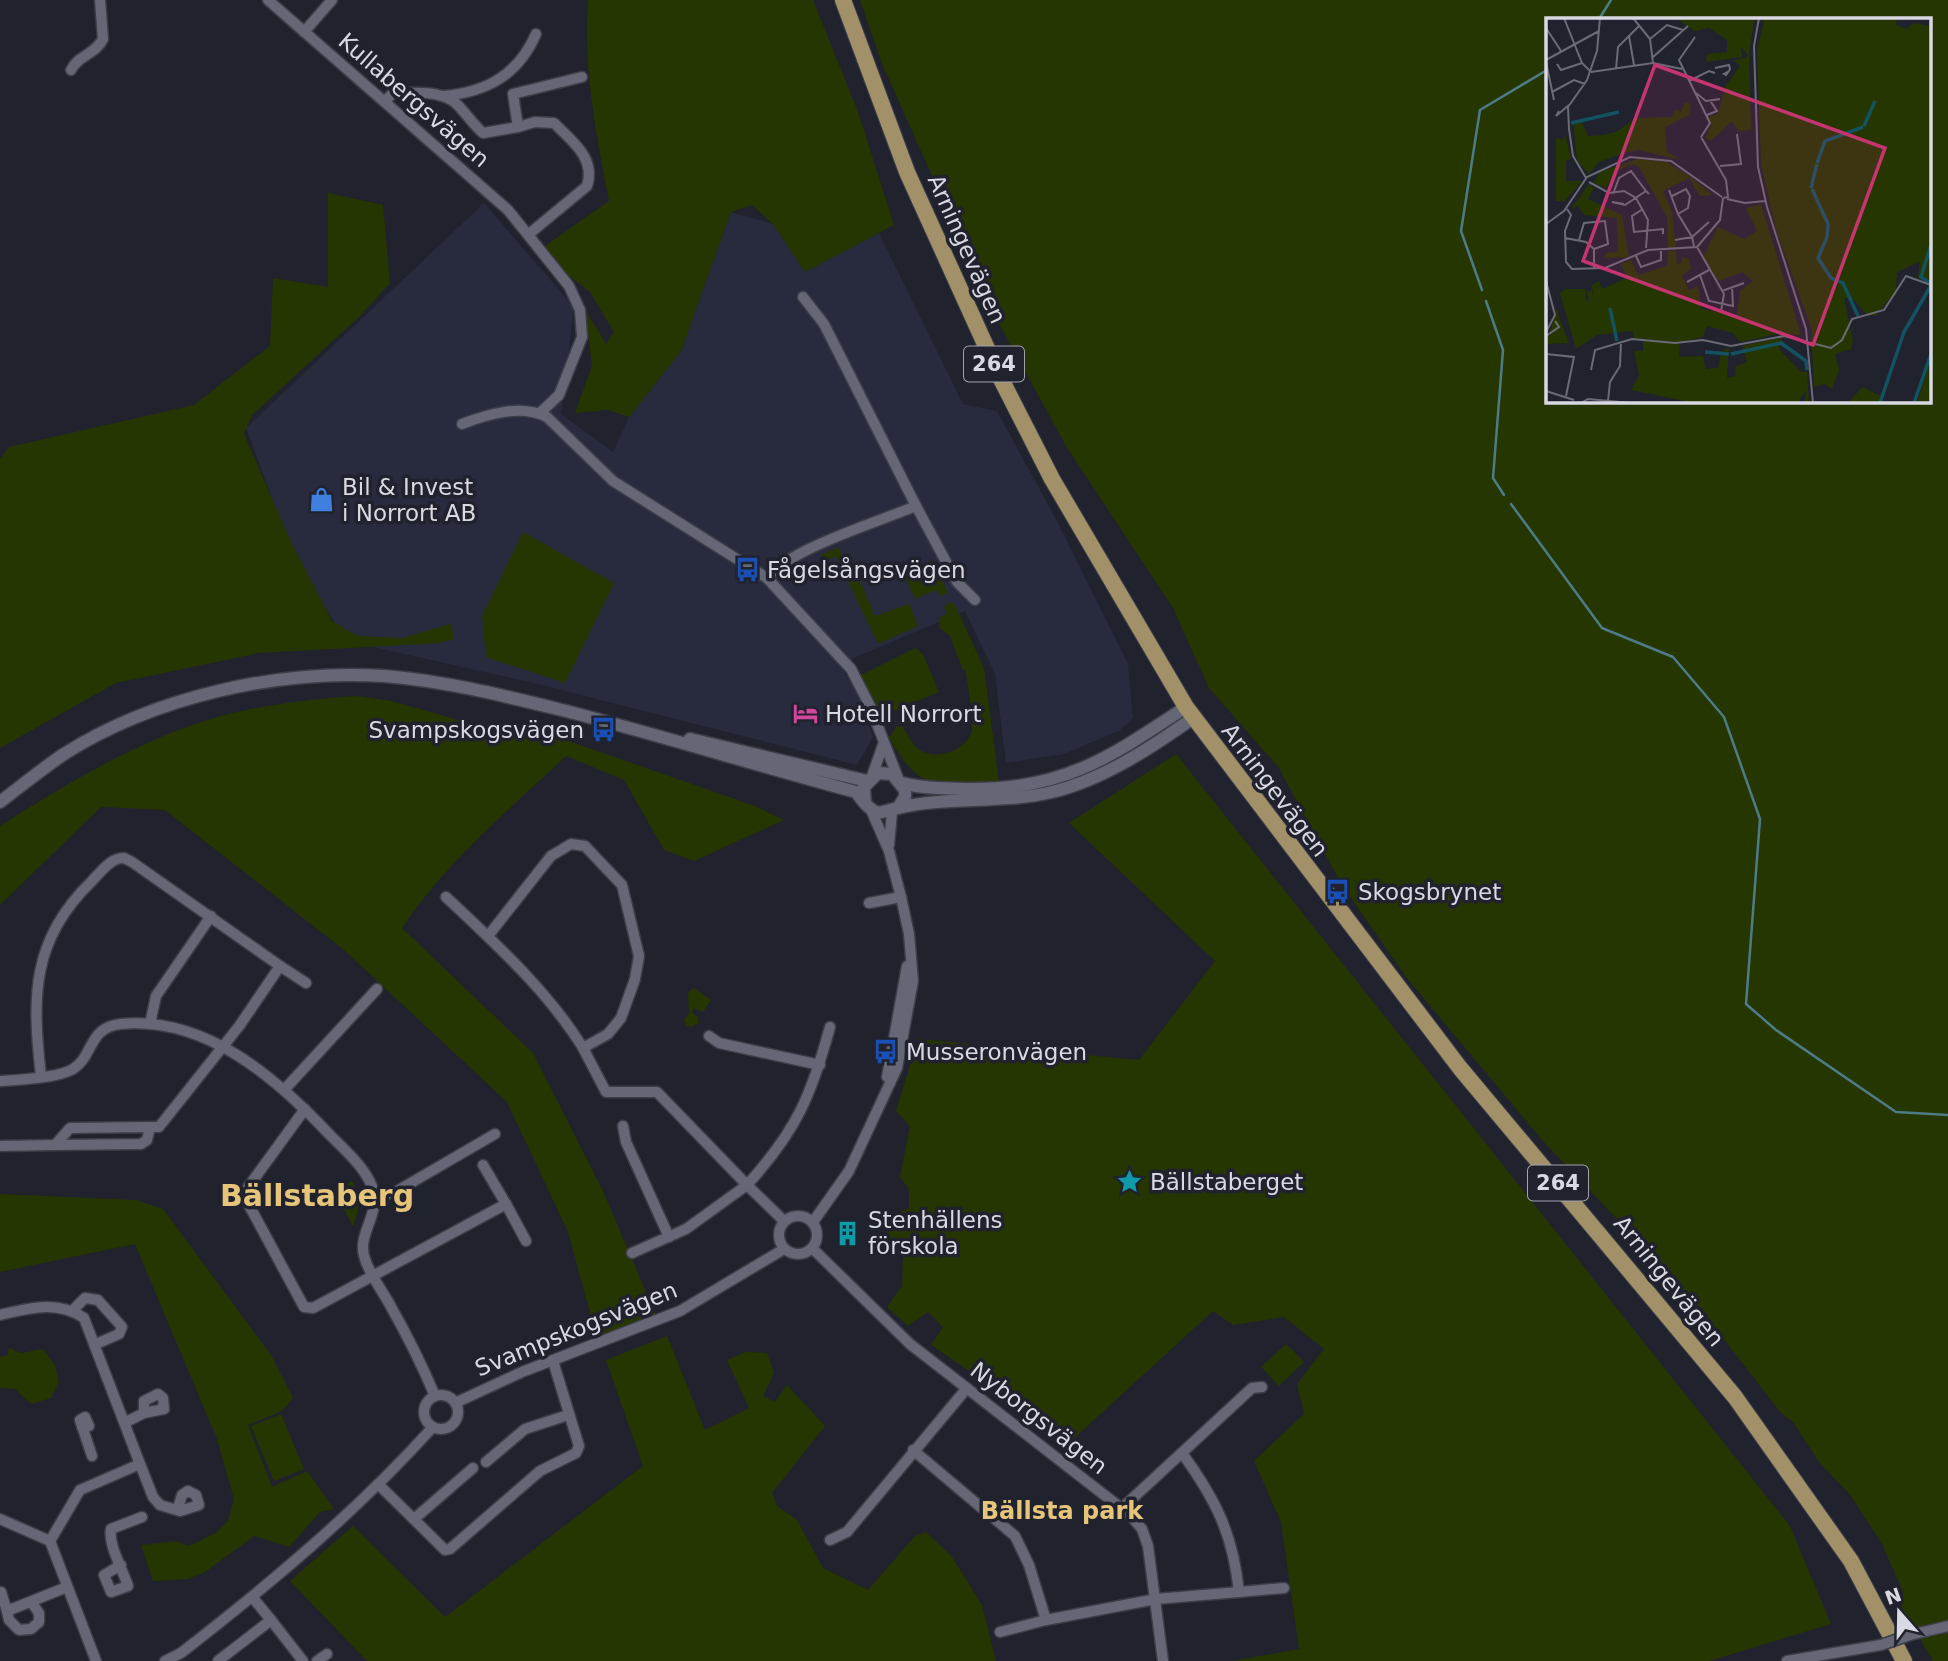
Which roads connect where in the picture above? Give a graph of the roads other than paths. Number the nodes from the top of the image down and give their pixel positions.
1 (100, 0) edge
2 (268, 0) edge
3 (332, 0) edge
4 (843, 0) edge
5 (304, 32) junction
6 (536, 34) dead end
7 (71, 70) dead end
8 (582, 77) dead end
9 (439, 96) junction
10 (386, 100) junction
11 (518, 127) junction
12 (529, 234) junction
13 (803, 297) dead end
14 (540, 414) junction
15 (462, 424) dead end
16 (916, 506) junction
17 (767, 578) junction
18 (975, 600) dead end
19 (1189, 713) junction
20 (651, 733) junction
21 (883, 745) junction
22 (869, 778) junction
23 (900, 780) junction
24 (980, 794) junction
25 (0, 802) edge
26 (868, 806) junction
27 (895, 810) junction
28 (889, 851) junction
29 (446, 897) dead end
30 (901, 897) junction
31 (869, 903) dead end
32 (211, 916) junction
33 (488, 936) junction
34 (280, 966) junction
35 (306, 983) dead end
36 (377, 989) dead end
37 (150, 1024) junction
38 (830, 1027) dead end
39 (709, 1036) dead end
40 (224, 1046) junction
41 (583, 1048) junction
42 (820, 1065) junction
43 (41, 1076) junction
44 (0, 1081) edge
45 (284, 1090) junction
46 (305, 1109) junction
47 (623, 1126) dead end
48 (150, 1127) junction
49 (495, 1134) dead end
50 (55, 1145) junction
51 (0, 1146) edge
52 (484, 1165) dead end
53 (747, 1185) junction
54 (375, 1198) junction
55 (506, 1203) junction
56 (784, 1221) junction
57 (813, 1222) junction
58 (669, 1237) junction
59 (526, 1241) dead end
60 (812, 1248) junction
61 (784, 1249) junction
62 (632, 1253) dead end
63 (374, 1276) junction
64 (72, 1310) junction
65 (0, 1315) edge
66 (96, 1344) junction
67 (553, 1361) junction
68 (1262, 1387) dead end
69 (967, 1388) junction
70 (435, 1396) junction
71 (455, 1403) junction
72 (144, 1413) dead end
73 (568, 1415) junction
74 (126, 1422) junction
75 (82, 1427) dead end
76 (432, 1428) junction
77 (914, 1450) junction
78 (1182, 1453) junction
79 (92, 1456) dead end
80 (486, 1462) dead end
81 (140, 1464) junction
82 (473, 1468) dead end
83 (378, 1484) junction
84 (178, 1508) dead end
85 (1121, 1509) junction
86 (138, 1517) dead end
87 (414, 1519) junction
88 (0, 1520) edge
89 (50, 1541) junction
90 (830, 1541) dead end
91 (121, 1565) dead end
92 (67, 1587) junction
93 (1284, 1588) dead end
94 (1, 1592) edge
95 (1239, 1592) junction
96 (253, 1598) junction
97 (1156, 1600) junction
98 (32, 1603) junction
99 (7, 1611) junction
100 (271, 1620) junction
101 (1046, 1620) junction
102 (1948, 1626) edge
103 (1000, 1632) dead end
104 (327, 1654) dead end
105 (185, 1657) edge
106 (96, 1661) edge
107 (165, 1661) edge
108 (218, 1661) edge
109 (303, 1661) edge
110 (317, 1661) edge
111 (1163, 1661) edge
112 (1787, 1661) edge
113 (1904, 1661) edge

1 - 7 street
2 - 5 street, Kullabergsvägen
3 - 5 street
4 - 19 main road, Arningevägen / 264
5 - 10 street, Kullabergsvägen
6 - 9 street
8 - 11 street
9 - 10 street
9 - 11 street
10 - 12 street, Kullabergsvägen
11 - 12 street
12 - 14 street, Kullabergsvägen
13 - 16 street
14 - 15 street
14 - 17 street
16 - 17 street
16 - 18 street
17 - 21 street
19 - 24 street
19 - 113 main road, Arningevägen / 264
20 - 22 street
20 - 25 street
20 - 26 street
21 - 22 street
21 - 23 street
22 - 23 street
22 - 26 street
23 - 24 street
23 - 27 street
24 - 27 street
26 - 27 street
26 - 28 street
27 - 28 street
28 - 30 street
29 - 33 street
30 - 31 street
30 - 57 street
32 - 34 street
32 - 37 street
32 - 43 street
33 - 41 street
33 - 41 street
34 - 35 street
34 - 40 street
36 - 45 street
37 - 40 street
37 - 43 street
38 - 42 street
39 - 42 street
40 - 45 street
40 - 48 street
41 - 53 street
42 - 53 street
43 - 44 street
45 - 46 street
46 - 54 street
46 - 63 street
47 - 58 street
48 - 50 street
48 - 50 street
49 - 54 street
50 - 51 street
52 - 55 street
53 - 56 street
53 - 58 street
54 - 63 street
55 - 59 street
55 - 63 street
56 - 57 street
56 - 61 street
57 - 60 street
58 - 62 street
60 - 61 street, Svampskogsvägen
60 - 69 street, Nyborgsvägen
61 - 67 street, Svampskogsvägen
63 - 70 street
64 - 65 street
64 - 66 street
64 - 66 street
66 - 74 street
67 - 71 street, Svampskogsvägen
67 - 73 street
68 - 78 street
69 - 77 street
69 - 85 street, Nyborgsvägen
70 - 71 street, Svampskogsvägen
70 - 76 street
71 - 76 street, Svampskogsvägen
72 - 74 street
73 - 80 street
73 - 87 street
74 - 81 street
75 - 79 street
76 - 83 street, Svampskogsvägen
77 - 90 street
77 - 101 street
78 - 85 street
78 - 95 street
81 - 84 street
81 - 89 street
82 - 87 street
83 - 87 street
83 - 96 street, Svampskogsvägen
85 - 97 street, Nyborgsvägen
86 - 91 street
88 - 89 street
89 - 92 street
92 - 98 street
92 - 106 street
93 - 95 street
94 - 99 street
95 - 97 street
96 - 100 street
96 - 105 street, Svampskogsvägen
97 - 101 street
97 - 111 street, Nyborgsvägen
98 - 99 street
98 - 99 street
100 - 108 street
100 - 109 street
101 - 103 street
102 - 112 street, bridge
104 - 110 street
105 - 107 street, Svampskogsvägen

